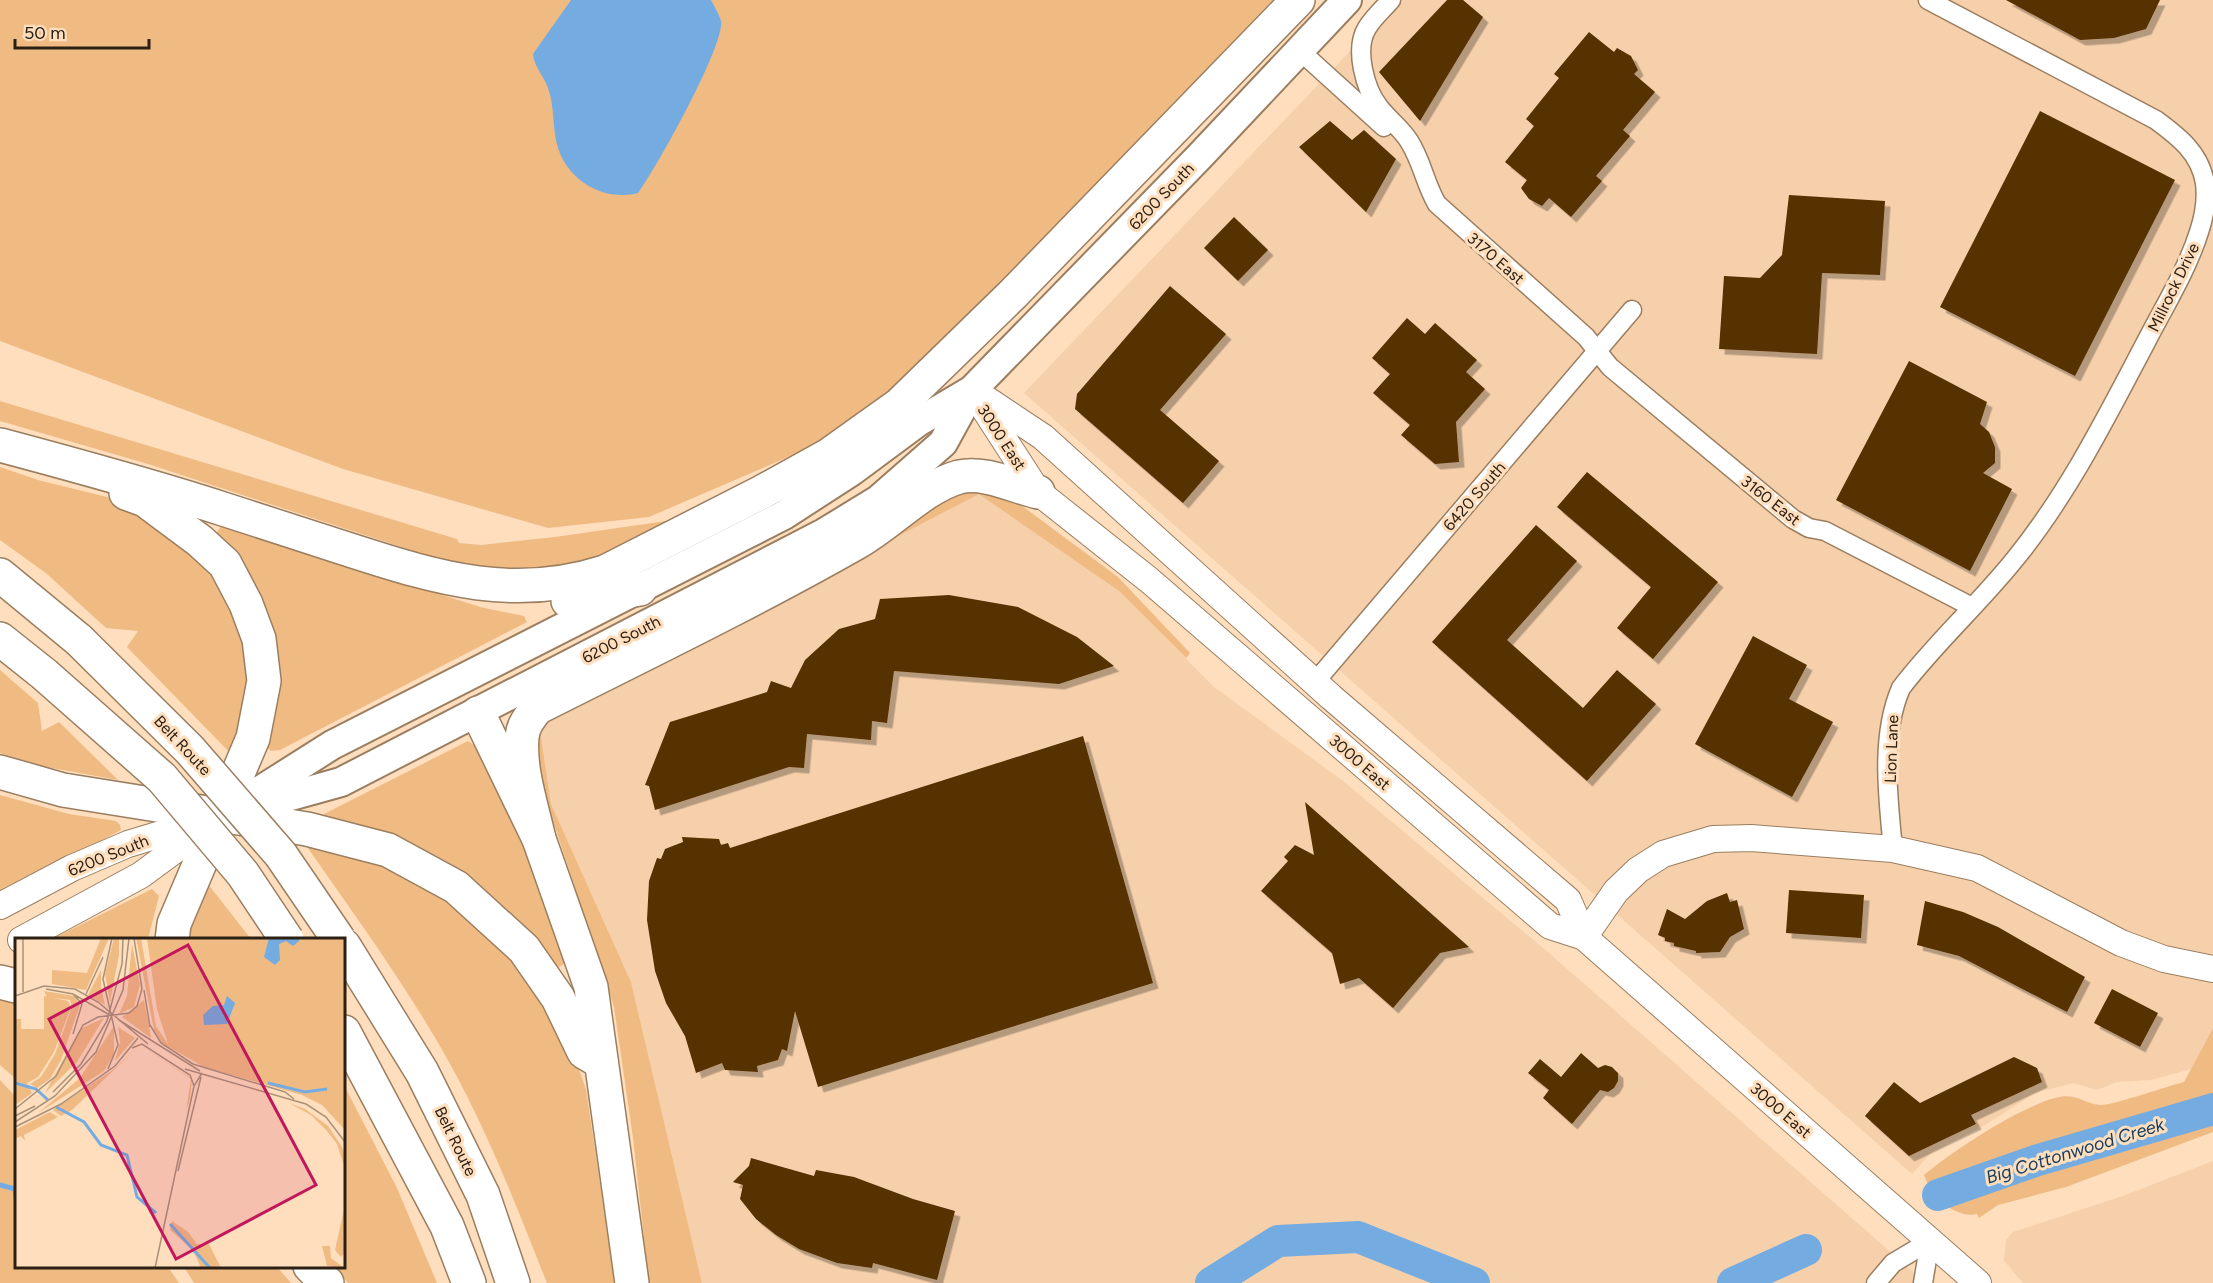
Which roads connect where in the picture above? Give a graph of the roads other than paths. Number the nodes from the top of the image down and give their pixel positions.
1 (1298, 0) edge
2 (1347, 0) edge
3 (1390, 0) edge
4 (1928, 0) edge
5 (1299, 50) junction
6 (1415, 151) junction
7 (1632, 309) dead end
8 (1598, 351) junction
9 (972, 390) junction
10 (0, 445) edge
11 (1038, 492) junction
12 (878, 500) junction
13 (0, 575) edge
14 (433, 577) junction
15 (640, 589) junction
16 (1972, 607) junction
17 (0, 639) edge
18 (1316, 682) junction
19 (478, 713) junction
20 (0, 772) edge
21 (220, 816) junction
22 (539, 839) junction
23 (1893, 849) junction
24 (0, 906) edge
25 (1584, 937) junction
26 (23, 938) edge
27 (172, 938) edge
28 (286, 938) edge
29 (338, 938) edge
30 (15, 943) edge
31 (0, 951) edge
32 (351, 957) edge
33 (2213, 969) edge
34 (0, 982) edge
35 (15, 986) edge
36 (345, 1034) edge
37 (601, 1062) junction
38 (1930, 1241) junction
39 (312, 1268) edge
40 (317, 1268) edge
41 (328, 1283) edge
42 (468, 1283) edge
43 (513, 1283) edge
44 (632, 1283) edge
45 (1876, 1283) edge
46 (1923, 1283) edge
47 (1978, 1283) edge

1 - 14 highway
2 - 5 main road, 6200 South
3 - 6 street, 3170 East
4 - 16 street, Millrock Drive
5 - 6 street
5 - 9 main road, 6200 South
6 - 8 street, 3170 East
7 - 8 street, 6420 South
8 - 16 street, 3160 East
8 - 18 street, 6420 South
9 - 11 main road, 3000 East
9 - 12 main road, 6200 South
9 - 15 main road, 6200 South
9 - 18 main road, 3000 East
10 - 14 highway
10 - 21 highway
11 - 12 main road
11 - 22 highway
11 - 25 main road, 3000 East
12 - 19 main road, 6200 South
13 - 29 highway, Belt Route, bridge
14 - 15 highway
15 - 21 main road, 6200 South
16 - 23 street, Lion Lane
17 - 28 highway, bridge
18 - 25 main road, 3000 East
19 - 21 main road, 6200 South
19 - 22 highway
20 - 21 highway
21 - 24 main road, 6200 South
21 - 26 main road, 6200 South
21 - 27 highway
21 - 37 highway
22 - 37 highway
23 - 25 main road
23 - 33 main road
25 - 38 main road, 3000 East
30 - 31 main road
32 - 43 highway, Belt Route
34 - 35 highway
36 - 42 highway
37 - 44 highway
38 - 45 street
38 - 46 street
38 - 47 main road, 3000 East
39 - 41 highway
40 - 41 highway

